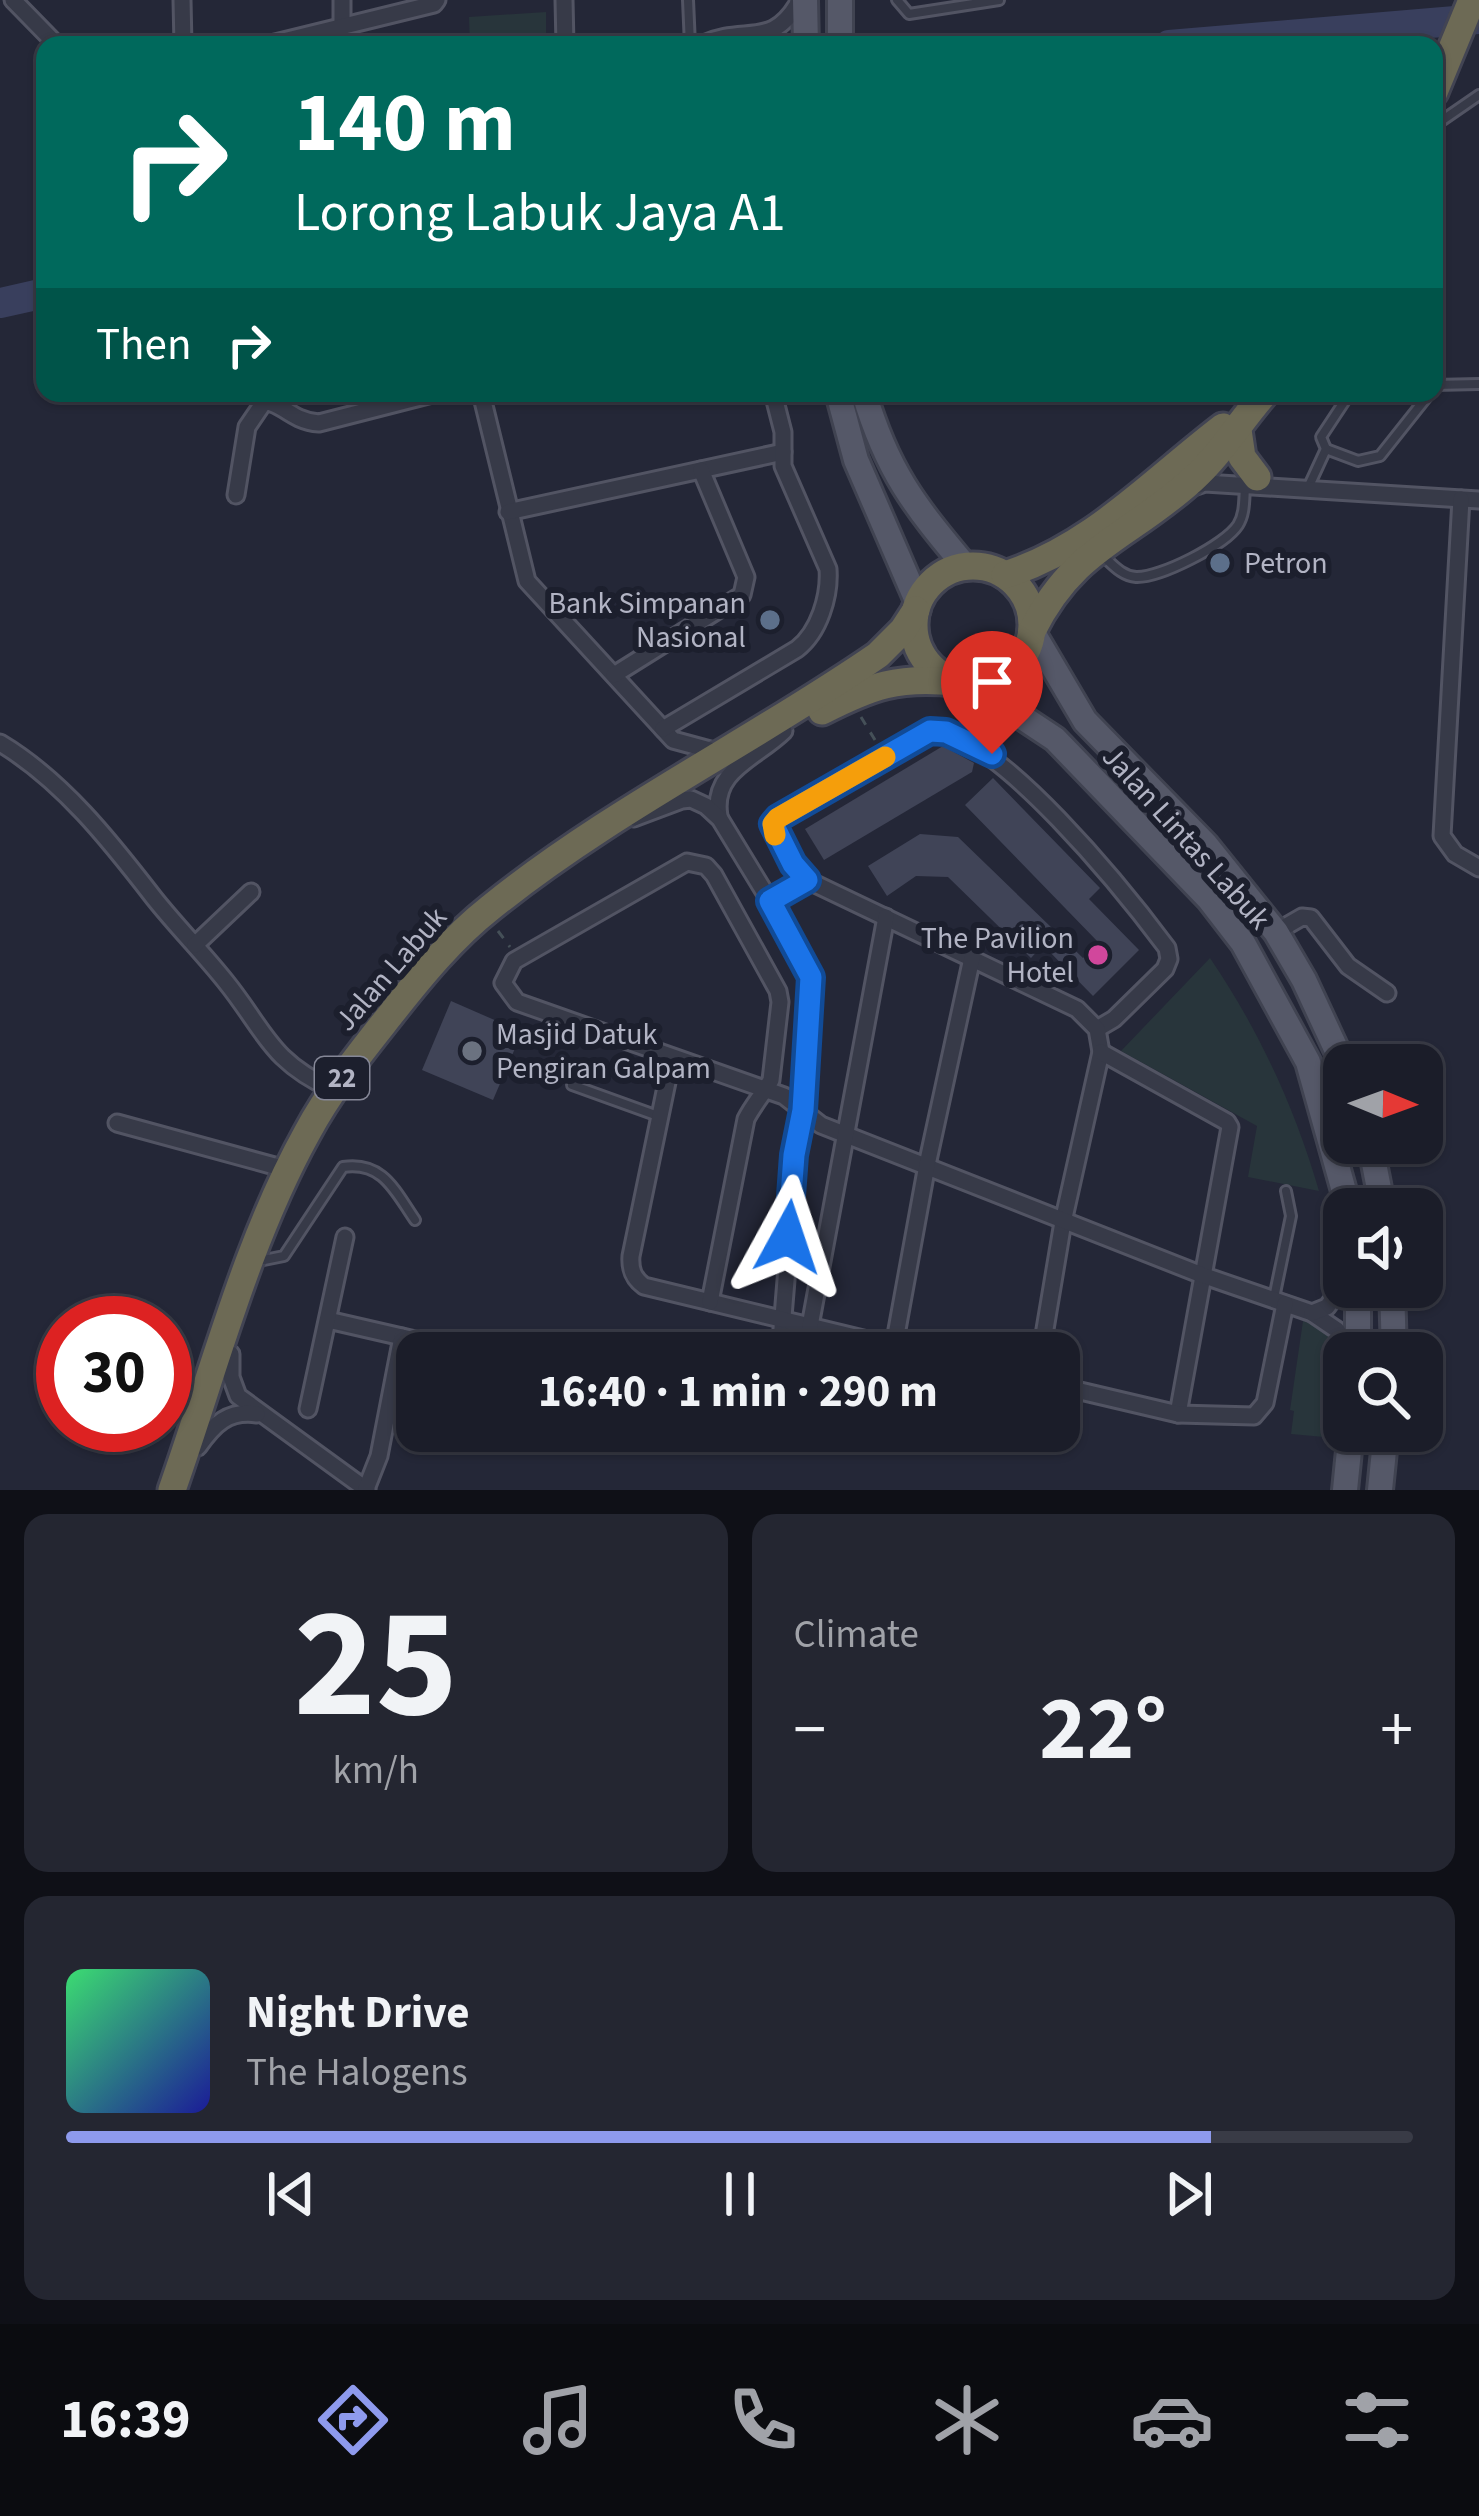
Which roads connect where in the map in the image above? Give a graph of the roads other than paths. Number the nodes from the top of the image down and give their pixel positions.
1 (182, 0) edge
2 (341, 0) edge
3 (564, 0) edge
4 (688, 0) edge
5 (802, 0) edge
6 (840, 0) edge
7 (898, 0) edge
8 (999, 0) edge
9 (1472, 0) edge
10 (437, 1) edge
11 (19, 3) edge
12 (342, 27) junction
13 (49, 36) edge
14 (183, 36) edge
15 (304, 36) edge
16 (565, 36) edge
17 (690, 36) edge
18 (734, 36) edge
19 (805, 36) edge
20 (840, 36) edge
21 (1443, 70) edge
22 (1479, 95) edge
23 (1443, 120) edge
24 (1479, 384) edge
25 (1443, 388) edge
26 (264, 402) edge
27 (275, 402) edge
28 (401, 402) edge
29 (484, 402) edge
30 (775, 402) edge
31 (840, 402) edge
32 (867, 402) edge
33 (1258, 402) edge
34 (1344, 402) edge
35 (1422, 402) edge
36 (1225, 433) junction
37 (1326, 449) junction
38 (783, 452) junction
39 (1206, 467) junction
40 (701, 470) junction
41 (1251, 481) junction
42 (1308, 488) junction
43 (1179, 492) junction
44 (236, 495) dead end
45 (1461, 499) junction
46 (1479, 500) edge
47 (1128, 508) junction
48 (508, 512) junction
49 (1092, 543) junction
50 (965, 566) junction
51 (1005, 575) junction
52 (917, 607) junction
53 (1032, 631) junction
54 (614, 675) junction
55 (964, 683) junction
56 (784, 731) junction
57 (668, 734) junction
58 (0, 743) edge
59 (724, 754) junction
60 (673, 785) junction
61 (634, 818) junction
62 (720, 819) junction
63 (1479, 868) edge
64 (807, 880) junction
65 (250, 892) dead end
66 (770, 901) junction
67 (886, 917) junction
68 (1276, 932) junction
69 (195, 945) junction
70 (972, 958) junction
71 (1387, 994) dead end
72 (1096, 1029) junction
73 (1334, 1044) edge
74 (1101, 1052) junction
75 (672, 1058) junction
76 (572, 1085) dead end
77 (333, 1090) junction
78 (765, 1090) junction
79 (803, 1110) junction
80 (660, 1117) junction
81 (117, 1123) dead end
82 (845, 1133) junction
83 (927, 1165) junction
84 (289, 1169) junction
85 (1343, 1188) edge
86 (1286, 1191) dead end
87 (415, 1220) dead end
88 (1064, 1222) junction
89 (345, 1237) dead end
90 (264, 1260) junction
91 (1202, 1275) junction
92 (710, 1302) junction
93 (1279, 1302) junction
94 (1324, 1308) edge
95 (1312, 1313) junction
96 (782, 1318) junction
97 (328, 1320) junction
98 (810, 1326) junction
99 (781, 1332) edge
100 (835, 1332) edge
101 (897, 1332) edge
102 (1045, 1332) edge
103 (1339, 1332) edge
104 (396, 1336) edge
105 (231, 1354) junction
106 (396, 1368) edge
107 (1080, 1391) edge
108 (308, 1409) dead end
109 (1178, 1414) junction
110 (260, 1415) junction
111 (198, 1447) junction
112 (1349, 1452) edge
113 (1384, 1452) edge
114 (172, 1490) edge
115 (184, 1490) edge
116 (367, 1490) edge
117 (1345, 1490) edge
118 (1380, 1490) edge

1 - 14 street
2 - 12 street
3 - 16 street
4 - 17 lane
5 - 18 street
5 - 19 main road
6 - 20 main road
7 - 8 lane
9 - 21 highway
10 - 12 street
11 - 13 street
12 - 15 street
22 - 23 lane
24 - 25 lane
26 - 44 street
27 - 28 street
29 - 48 street
30 - 38 street
31 - 52 main road
32 - 50 main road
33 - 36 highway
34 - 37 lane
35 - 37 lane
36 - 39 highway
36 - 41 highway
36 - 47 highway
37 - 42 lane
38 - 40 street
38 - 57 street
39 - 41 street
39 - 43 highway
39 - 47 highway
40 - 48 street
40 - 54 street
41 - 42 street
41 - 43 street
41 - 49 lane
42 - 45 street
43 - 49 highway
45 - 46 street
45 - 63 street
47 - 49 highway
48 - 54 street
49 - 51 highway
49 - 53 highway
50 - 51 highway
50 - 52 highway, 22
51 - 53 highway
52 - 55 highway
52 - 59 highway, Jalan Labuk / 22
53 - 55 highway
53 - 68 main road, Jalan Lintas Labuk
54 - 57 street
55 - 56 highway, Jalan Labuk / 22
55 - 85 main road, Jalan Lintas Labuk
56 - 61 highway, Jalan Labuk / 22
56 - 62 street
57 - 59 street
57 - 60 street
58 - 69 street
59 - 60 highway, Jalan Labuk / 22
60 - 77 highway, Jalan Labuk / 22
61 - 62 street
61 - 90 highway, Jalan Labuk / 22
62 - 66 street
64 - 66 street
64 - 67 street
64 - 72 street
65 - 69 street
66 - 79 street
67 - 70 street
67 - 82 street
68 - 71 street
68 - 73 main road, Jalan Lintas Labuk
69 - 77 street
70 - 72 street
70 - 83 street
72 - 74 street
74 - 88 street
74 - 91 street
75 - 78 street
75 - 78 street
75 - 80 street
76 - 80 lane
77 - 84 highway, Jalan Labuk / 22
78 - 79 street
78 - 92 street
79 - 82 street
79 - 96 street
80 - 92 street
81 - 84 street
82 - 83 street
82 - 98 street
83 - 88 street
83 - 101 street
84 - 114 highway, Jalan Labuk / 22
86 - 93 lane
87 - 90 lane
88 - 91 street
88 - 102 street
89 - 97 street
90 - 105 highway, Jalan Labuk / 22
91 - 93 street
91 - 109 street
92 - 96 street
93 - 95 street
93 - 109 street
94 - 95 street
95 - 103 street
96 - 98 street
96 - 99 street
97 - 104 street
97 - 108 street
98 - 100 street
105 - 110 street
105 - 111 highway, Jalan Labuk / 22
106 - 116 street
107 - 109 street
110 - 111 street
110 - 116 street
111 - 115 highway, Jalan Labuk / 22
112 - 117 main road
113 - 118 main road

